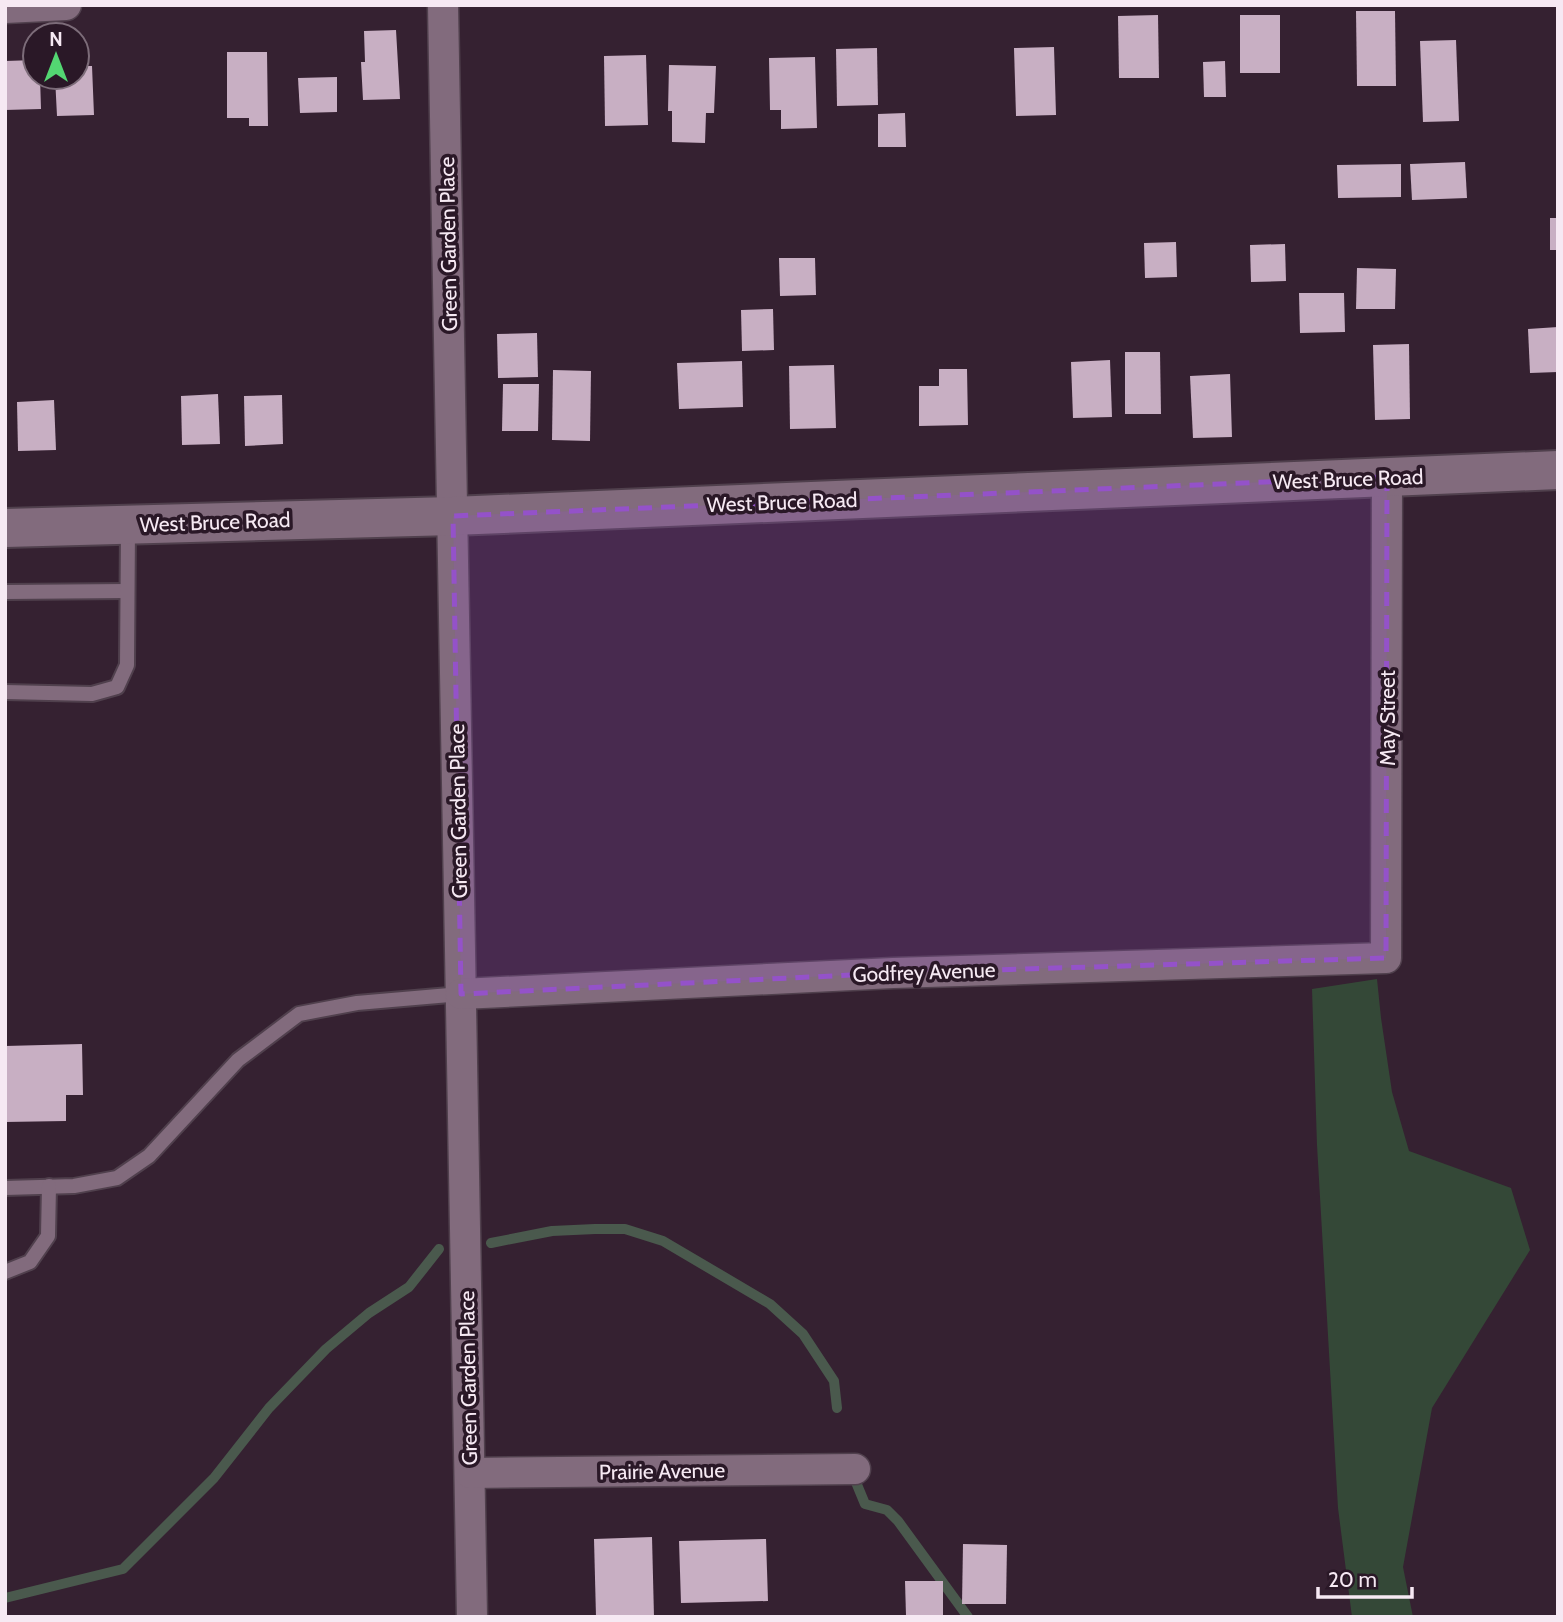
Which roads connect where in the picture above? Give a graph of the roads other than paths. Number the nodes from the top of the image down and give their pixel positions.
1 (66, 5) edge
2 (443, 5) edge
3 (5, 8) edge
4 (1558, 470) edge
5 (1387, 477) junction
6 (453, 516) junction
7 (128, 525) junction
8 (5, 528) edge
9 (127, 591) junction
10 (5, 592) edge
11 (5, 692) edge
12 (1387, 958) joint
13 (461, 994) junction
14 (49, 1186) junction
15 (5, 1188) edge
16 (5, 1272) edge
17 (855, 1469) dead end
18 (470, 1473) junction
19 (472, 1617) edge

1 - 3 street
2 - 6 street, Green Garden Place
4 - 5 street, West Bruce Road
5 - 6 street, West Bruce Road
5 - 12 street, May Street
6 - 7 street, West Bruce Road
6 - 13 street, Green Garden Place
7 - 8 street, West Bruce Road
7 - 9 lane
9 - 10 lane
9 - 11 lane
12 - 13 street, Godfrey Avenue
13 - 14 lane
13 - 18 street, Green Garden Place
14 - 15 lane
14 - 16 lane
17 - 18 street, Prairie Avenue
18 - 19 street, Green Garden Place

